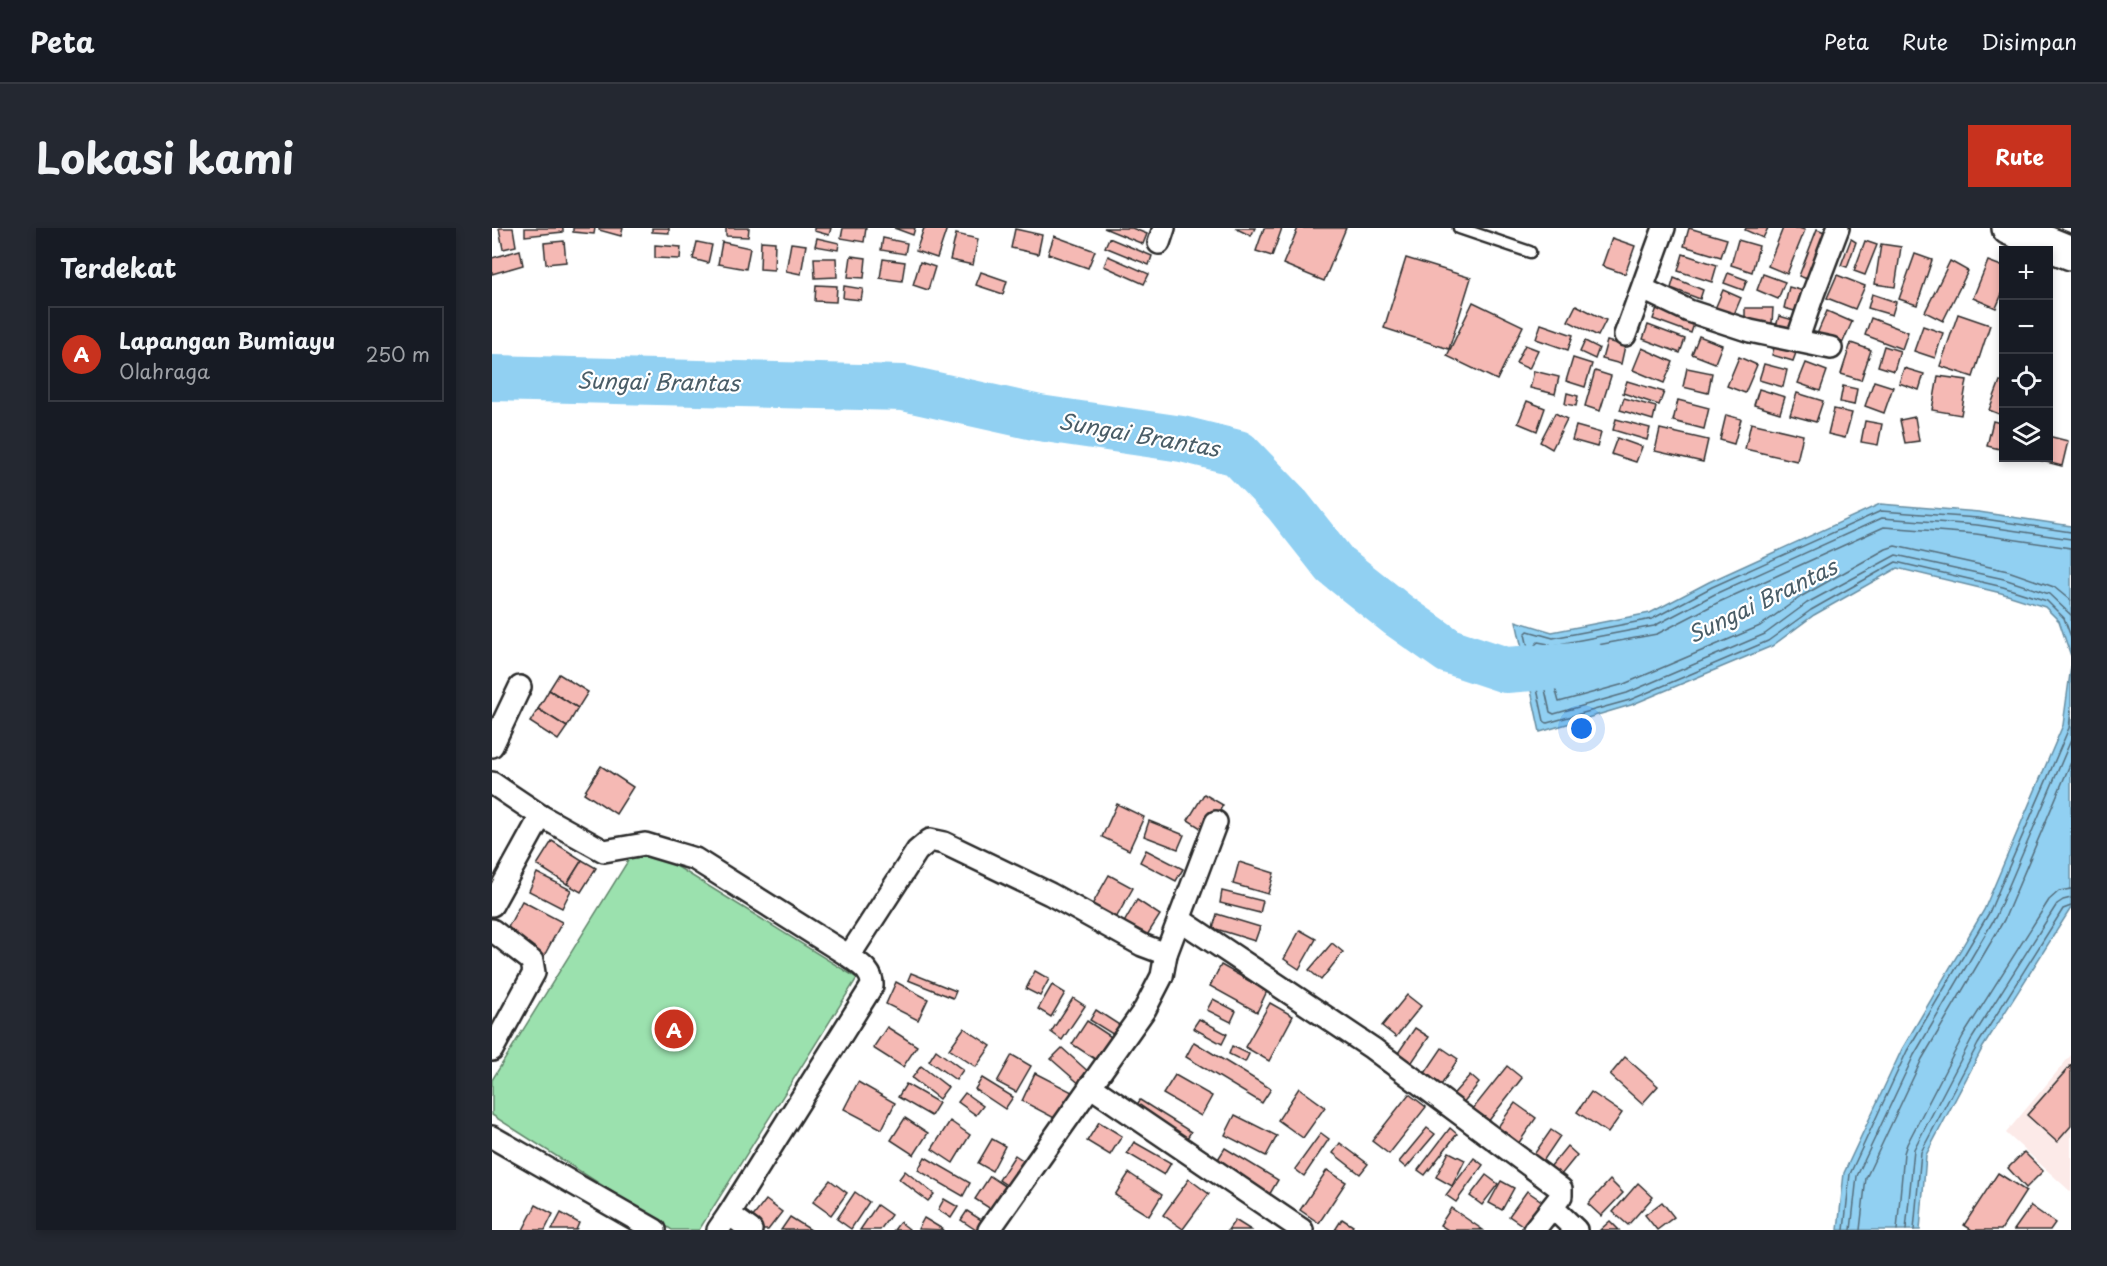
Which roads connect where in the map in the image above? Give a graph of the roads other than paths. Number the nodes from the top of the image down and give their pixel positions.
1 (1459, 228) edge
2 (1664, 228) edge
3 (1838, 228) edge
4 (2009, 228) edge
5 (2068, 248) edge
6 (1530, 252) dead end
7 (1643, 289) junction
8 (1625, 335) dead end
9 (1797, 341) junction
10 (1831, 348) dead end
11 (519, 687) dead end
12 (493, 740) edge
13 (492, 783) edge
14 (541, 816) junction
15 (1216, 822) dead end
16 (492, 905) edge
17 (1179, 919) junction
18 (492, 930) edge
19 (1166, 954) junction
20 (849, 956) junction
21 (492, 1050) edge
22 (1090, 1086) junction
23 (492, 1137) edge
24 (1553, 1208) junction
25 (723, 1222) edge
26 (648, 1228) edge
27 (993, 1228) edge
28 (751, 1230) edge
29 (1302, 1230) edge
30 (1534, 1230) edge
31 (1576, 1230) edge

1 - 6 lane
2 - 7 street
3 - 9 street
4 - 5 highway
7 - 8 street
7 - 9 street
9 - 10 street
11 - 12 street
13 - 14 street
14 - 16 street
14 - 20 street
15 - 17 street
17 - 19 street
17 - 24 street
18 - 21 street
19 - 20 street
19 - 22 street
20 - 25 street
22 - 27 street
22 - 29 street
23 - 26 street
24 - 30 street
24 - 31 street
25 - 28 street

